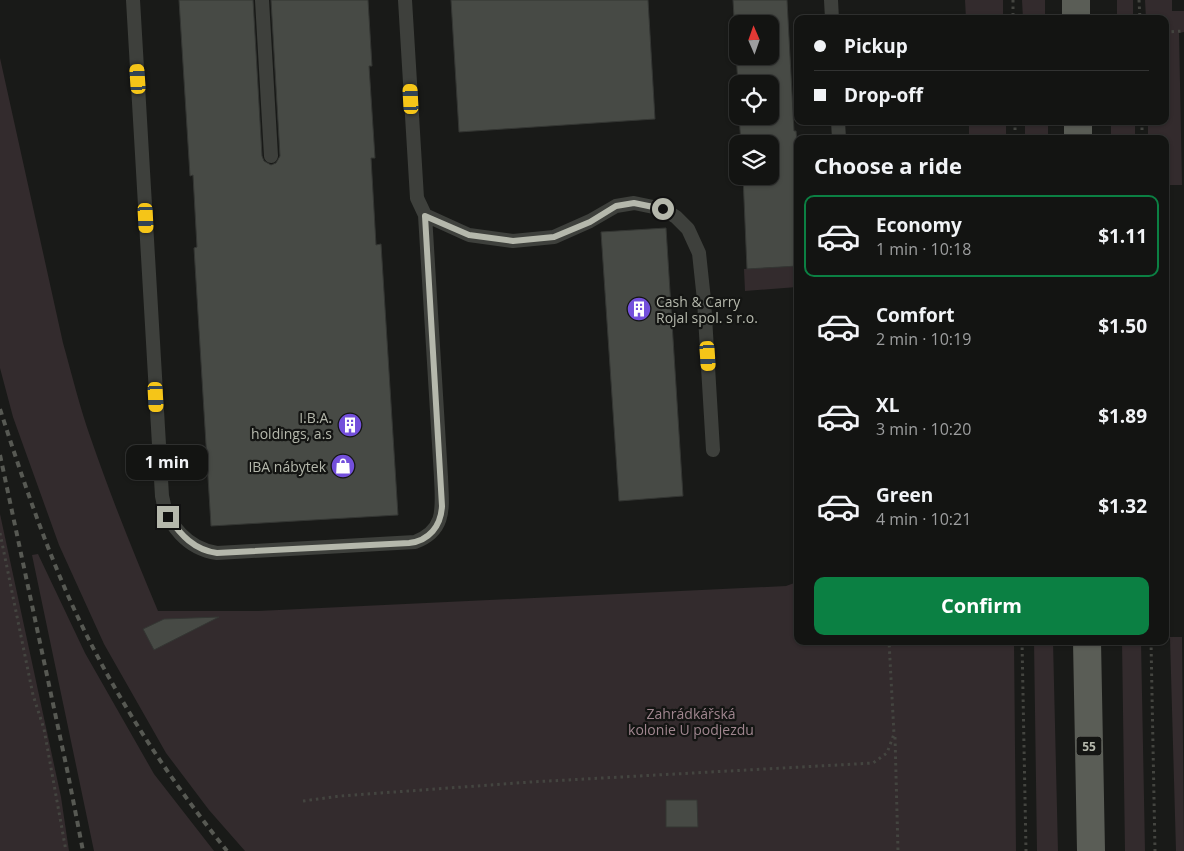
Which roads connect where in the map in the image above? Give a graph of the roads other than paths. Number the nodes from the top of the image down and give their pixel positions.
1 (133, 0) edge
2 (262, 0) edge
3 (406, 0) edge
4 (831, 0) edge
5 (1076, 0) edge
6 (832, 15) edge
7 (1076, 15) edge
8 (271, 156) dead end
9 (425, 216) junction
10 (713, 450) dead end
11 (1088, 645) edge
12 (1091, 851) edge

1 - 9 lane
2 - 8 lane
3 - 9 lane
4 - 6 lane
5 - 7 main road
9 - 10 lane
11 - 12 main road, 55

